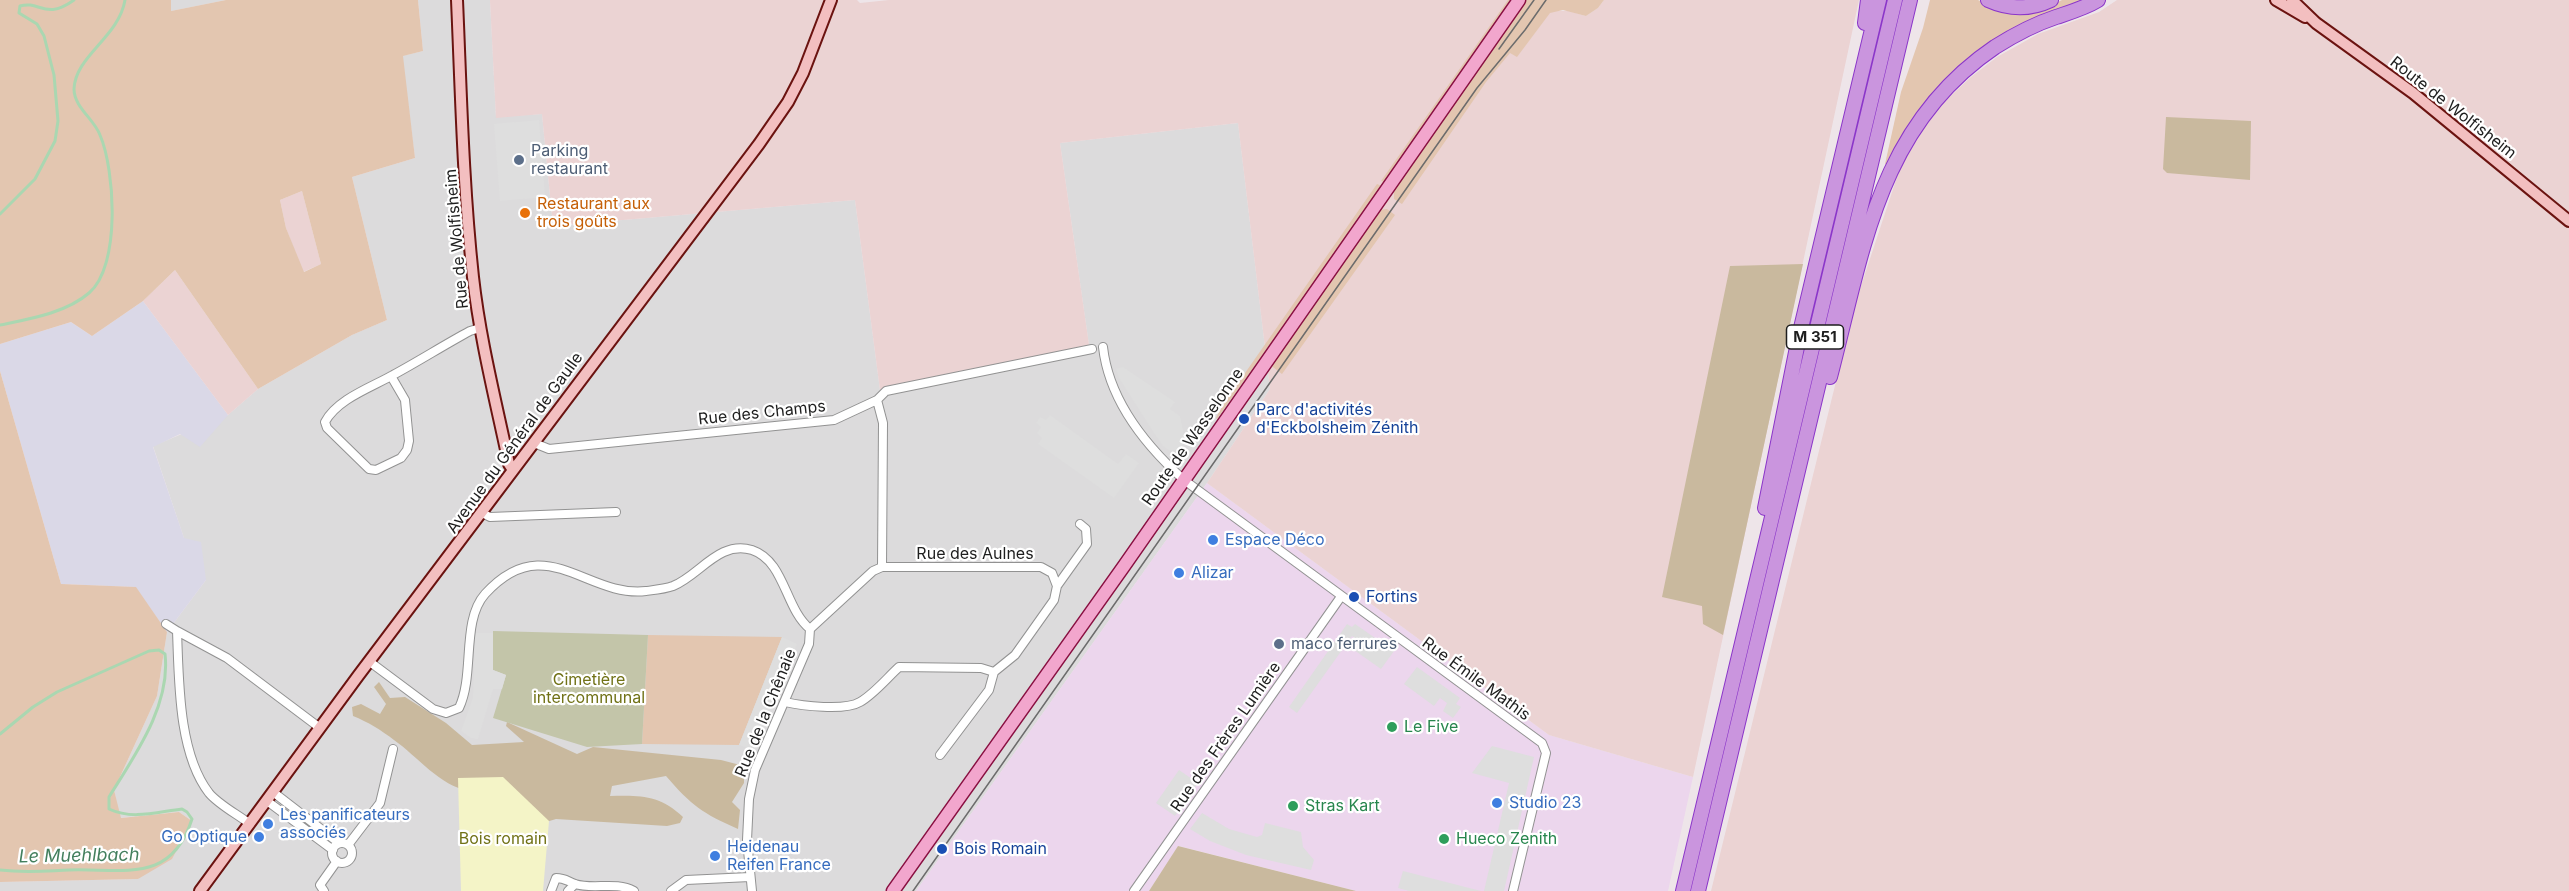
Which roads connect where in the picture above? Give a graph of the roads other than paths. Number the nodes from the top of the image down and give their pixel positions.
1 (458, 0) edge
2 (831, 0) edge
3 (1519, 0) edge
4 (1868, 0) edge
5 (1879, 0) edge
6 (1895, 0) edge
7 (1910, 0) edge
8 (1988, 0) edge
9 (2051, 0) edge
10 (2098, 0) edge
11 (2107, 0) edge
12 (2276, 0) edge
13 (2292, 0) edge
14 (2316, 23) junction
15 (1944, 90) junction
16 (2569, 221) edge
17 (1821, 240) junction
18 (480, 328) junction
19 (1103, 347) dead end
20 (1092, 349) dead end
21 (391, 376) junction
22 (877, 400) junction
23 (534, 443) junction
24 (513, 470) junction
25 (1184, 480) junction
26 (1789, 509) junction
27 (482, 513) junction
28 (616, 513) dead end
29 (1080, 524) dead end
30 (882, 567) junction
31 (1057, 586) junction
32 (1340, 598) junction
33 (166, 624) dead end
34 (810, 629) junction
35 (177, 631) junction
36 (370, 662) junction
37 (994, 672) junction
38 (1734, 675) junction
39 (785, 702) junction
40 (320, 728) junction
41 (393, 749) dead end
42 (940, 755) dead end
43 (270, 796) junction
44 (250, 824) junction
45 (339, 843) junction
46 (348, 845) junction
47 (333, 850) junction
48 (337, 861) junction
49 (750, 877) junction
50 (575, 884) junction
51 (200, 891) edge
52 (324, 891) edge
53 (551, 891) edge
54 (568, 891) edge
55 (634, 891) edge
56 (671, 891) edge
57 (752, 891) edge
58 (893, 891) edge
59 (1134, 891) edge
60 (1513, 891) edge
61 (1683, 891) edge
62 (1698, 891) edge

1 - 18 main road, Rue de Wolfisheim
2 - 23 main road, Avenue du Général de Gaulle
3 - 25 main road, Route de Wasselonne
4 - 17 highway
5 - 17 highway
6 - 38 highway, M 351
7 - 26 highway, M 351
8 - 9 highway
10 - 15 highway
11 - 15 highway
12 - 14 main road, Route de Wolfisheim
13 - 14 main road, Route de Wolfisheim
14 - 16 main road, Route de Wolfisheim
15 - 26 highway
17 - 38 highway
18 - 21 street
18 - 24 main road, Rue de Wolfisheim
19 - 25 street, Rue Émile Mathis
20 - 22 street, Rue des Champs
21 - 21 street
22 - 23 street, Rue des Champs
22 - 30 street
23 - 24 main road, Avenue du Général de Gaulle
24 - 27 main road, Avenue du Général de Gaulle
25 - 32 street, Rue Émile Mathis
25 - 58 main road, Route de Wasselonne
26 - 62 highway, M 351
27 - 28 street
27 - 36 main road, Avenue du Général de Gaulle
29 - 31 street
30 - 31 street, Rue des Aulnes
30 - 34 street
31 - 37 street
32 - 59 street, Rue des Frères Lumière
32 - 60 street, Rue Émile Mathis
33 - 35 street
34 - 36 street
34 - 39 street, Rue de la Chênaie
35 - 40 street
35 - 44 street
36 - 40 main road, Avenue du Général de Gaulle
37 - 39 street
37 - 42 street
38 - 61 highway, M 351
39 - 49 street, Rue de la Chênaie
40 - 43 main road, Avenue du Général de Gaulle
41 - 46 street
43 - 44 main road, Avenue du Général de Gaulle
43 - 45 street
43 - 47 street
44 - 51 main road, Avenue du Général de Gaulle
45 - 46 street
45 - 47 street
46 - 48 street
47 - 48 street
48 - 52 street
49 - 56 street
49 - 57 street, Rue de la Chênaie
50 - 53 street
50 - 54 street
50 - 55 street

